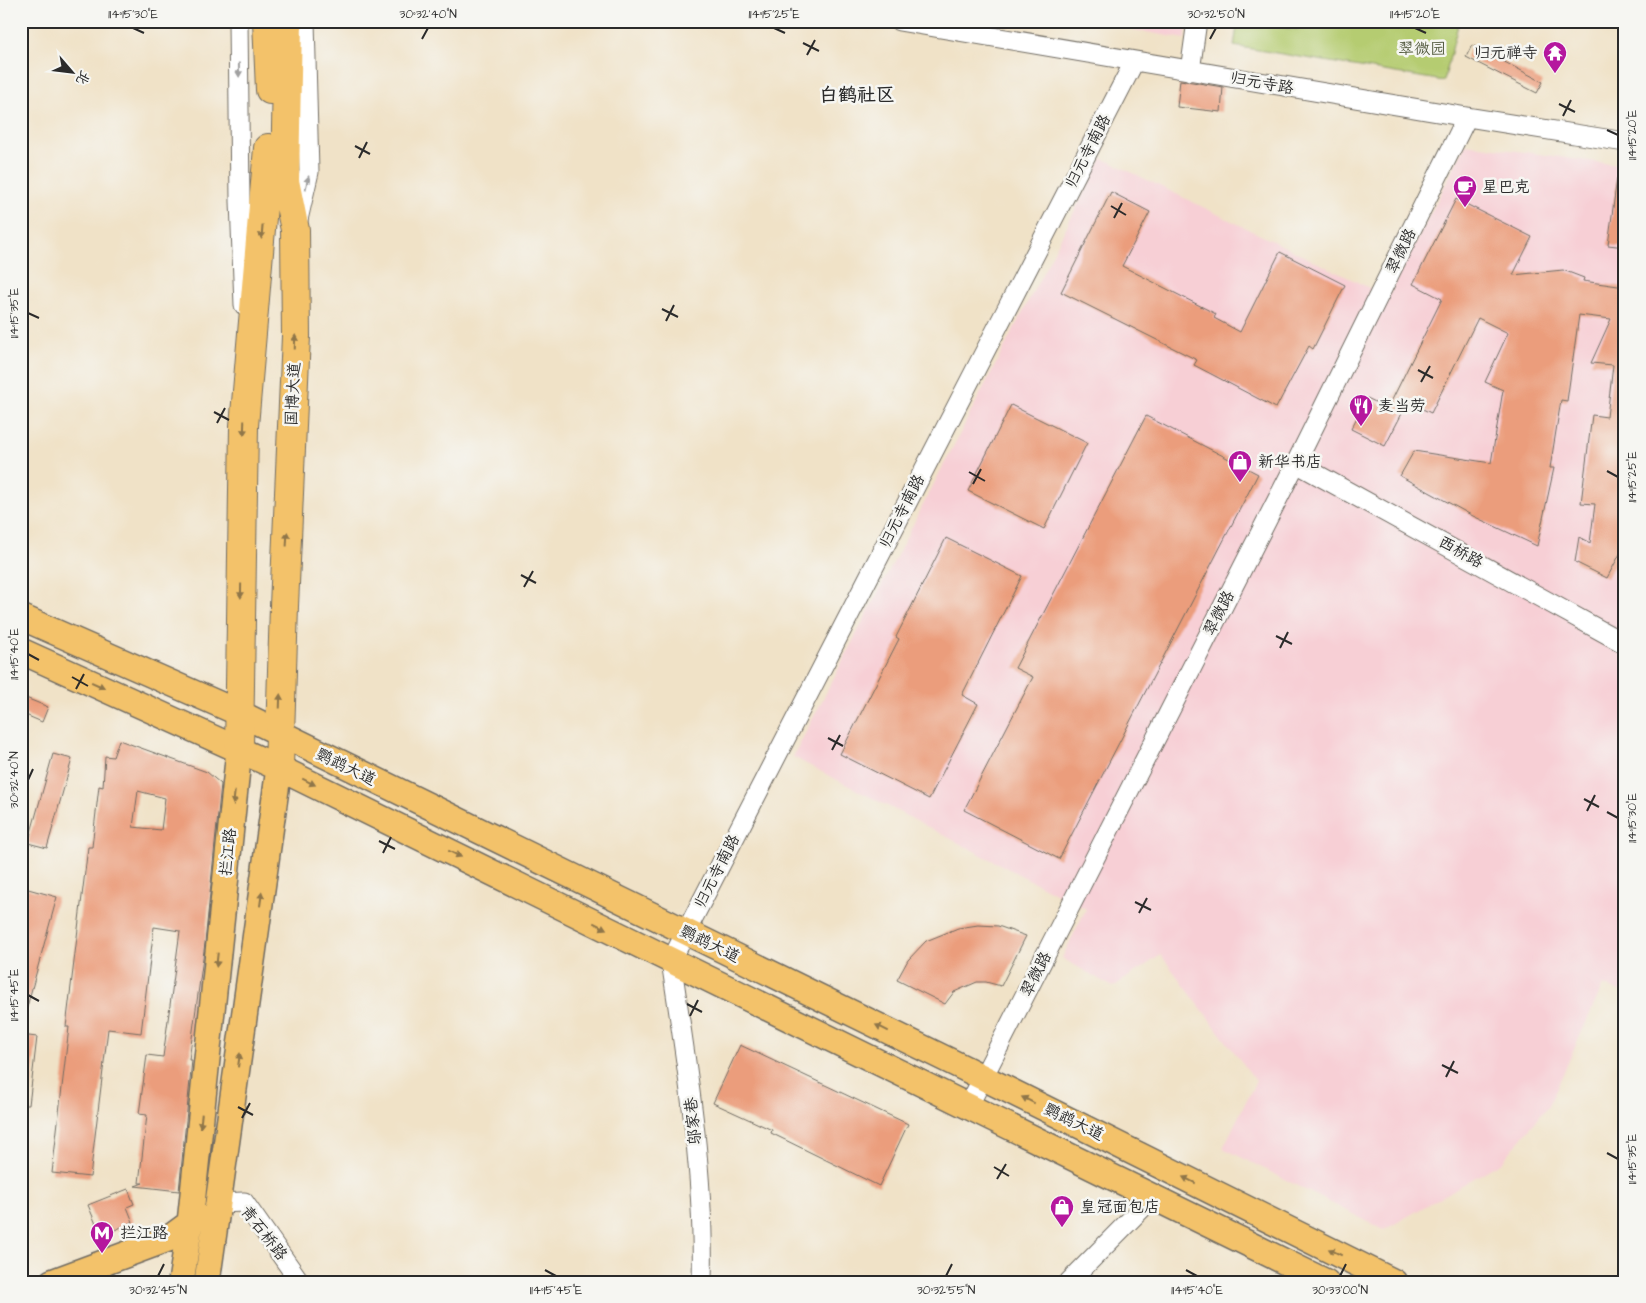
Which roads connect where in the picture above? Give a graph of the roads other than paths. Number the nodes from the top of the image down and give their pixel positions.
1 (238, 21) edge
2 (266, 21) edge
3 (288, 21) edge
4 (305, 21) edge
5 (899, 21) edge
6 (1197, 21) edge
7 (1134, 62) junction
8 (1190, 71) junction
9 (1467, 118) junction
10 (1625, 142) edge
11 (276, 182) junction
12 (295, 230) junction
13 (247, 390) junction
14 (1296, 463) junction
15 (21, 617) edge
16 (1625, 644) edge
17 (21, 651) edge
18 (239, 713) junction
19 (279, 734) junction
20 (238, 750) junction
21 (279, 768) junction
22 (686, 931) junction
23 (671, 961) junction
24 (983, 1078) junction
25 (968, 1107) junction
26 (1154, 1196) junction
27 (219, 1203) junction
28 (190, 1223) junction
29 (52, 1282) edge
30 (181, 1282) edge
31 (207, 1282) edge
32 (300, 1282) edge
33 (702, 1282) edge
34 (1069, 1282) edge
35 (1326, 1282) edge
36 (1394, 1282) edge

1 -> 13 street
2 - 11 highway, 国博大道
3 - 11 highway, 国博大道
12 -> 4 street
5 - 7 street, 归元寺路
6 - 8 street
7 - 8 street, 归元寺路
7 - 22 street, 归元寺南路
8 - 9 street, 归元寺路
9 - 10 street, 归元寺路
9 - 14 street, 翠微路
11 - 12 highway, 国博大道
11 -> 13 highway, 国博大道
19 -> 12 highway, 国博大道
13 -> 18 highway, 国博大道
14 - 16 street, 西桥路
14 - 24 street, 翠微路
15 - 18 main road, 鹦鹉大道
17 -> 20 main road, 鹦鹉大道
18 - 19 main road, 鹦鹉大道
18 - 20 highway, 国博大道
19 - 21 highway, 国博大道
19 - 22 main road, 鹦鹉大道
20 - 21 main road, 鹦鹉大道
20 -> 28 main road, 拦江路
21 -> 23 main road, 鹦鹉大道
27 -> 21 main road
22 - 23 street, 归元寺南路
24 -> 22 main road, 鹦鹉大道
23 - 25 main road, 鹦鹉大道
23 - 33 street, 邬家巷
24 - 25 street, 翠微路
36 -> 24 main road, 鹦鹉大道
25 - 26 main road, 鹦鹉大道
26 - 34 street
26 - 35 main road, 鹦鹉大道
27 - 28 main road
27 - 31 main road
27 - 32 street, 青石桥路
28 - 29 main road
28 - 30 main road, 拦江路

